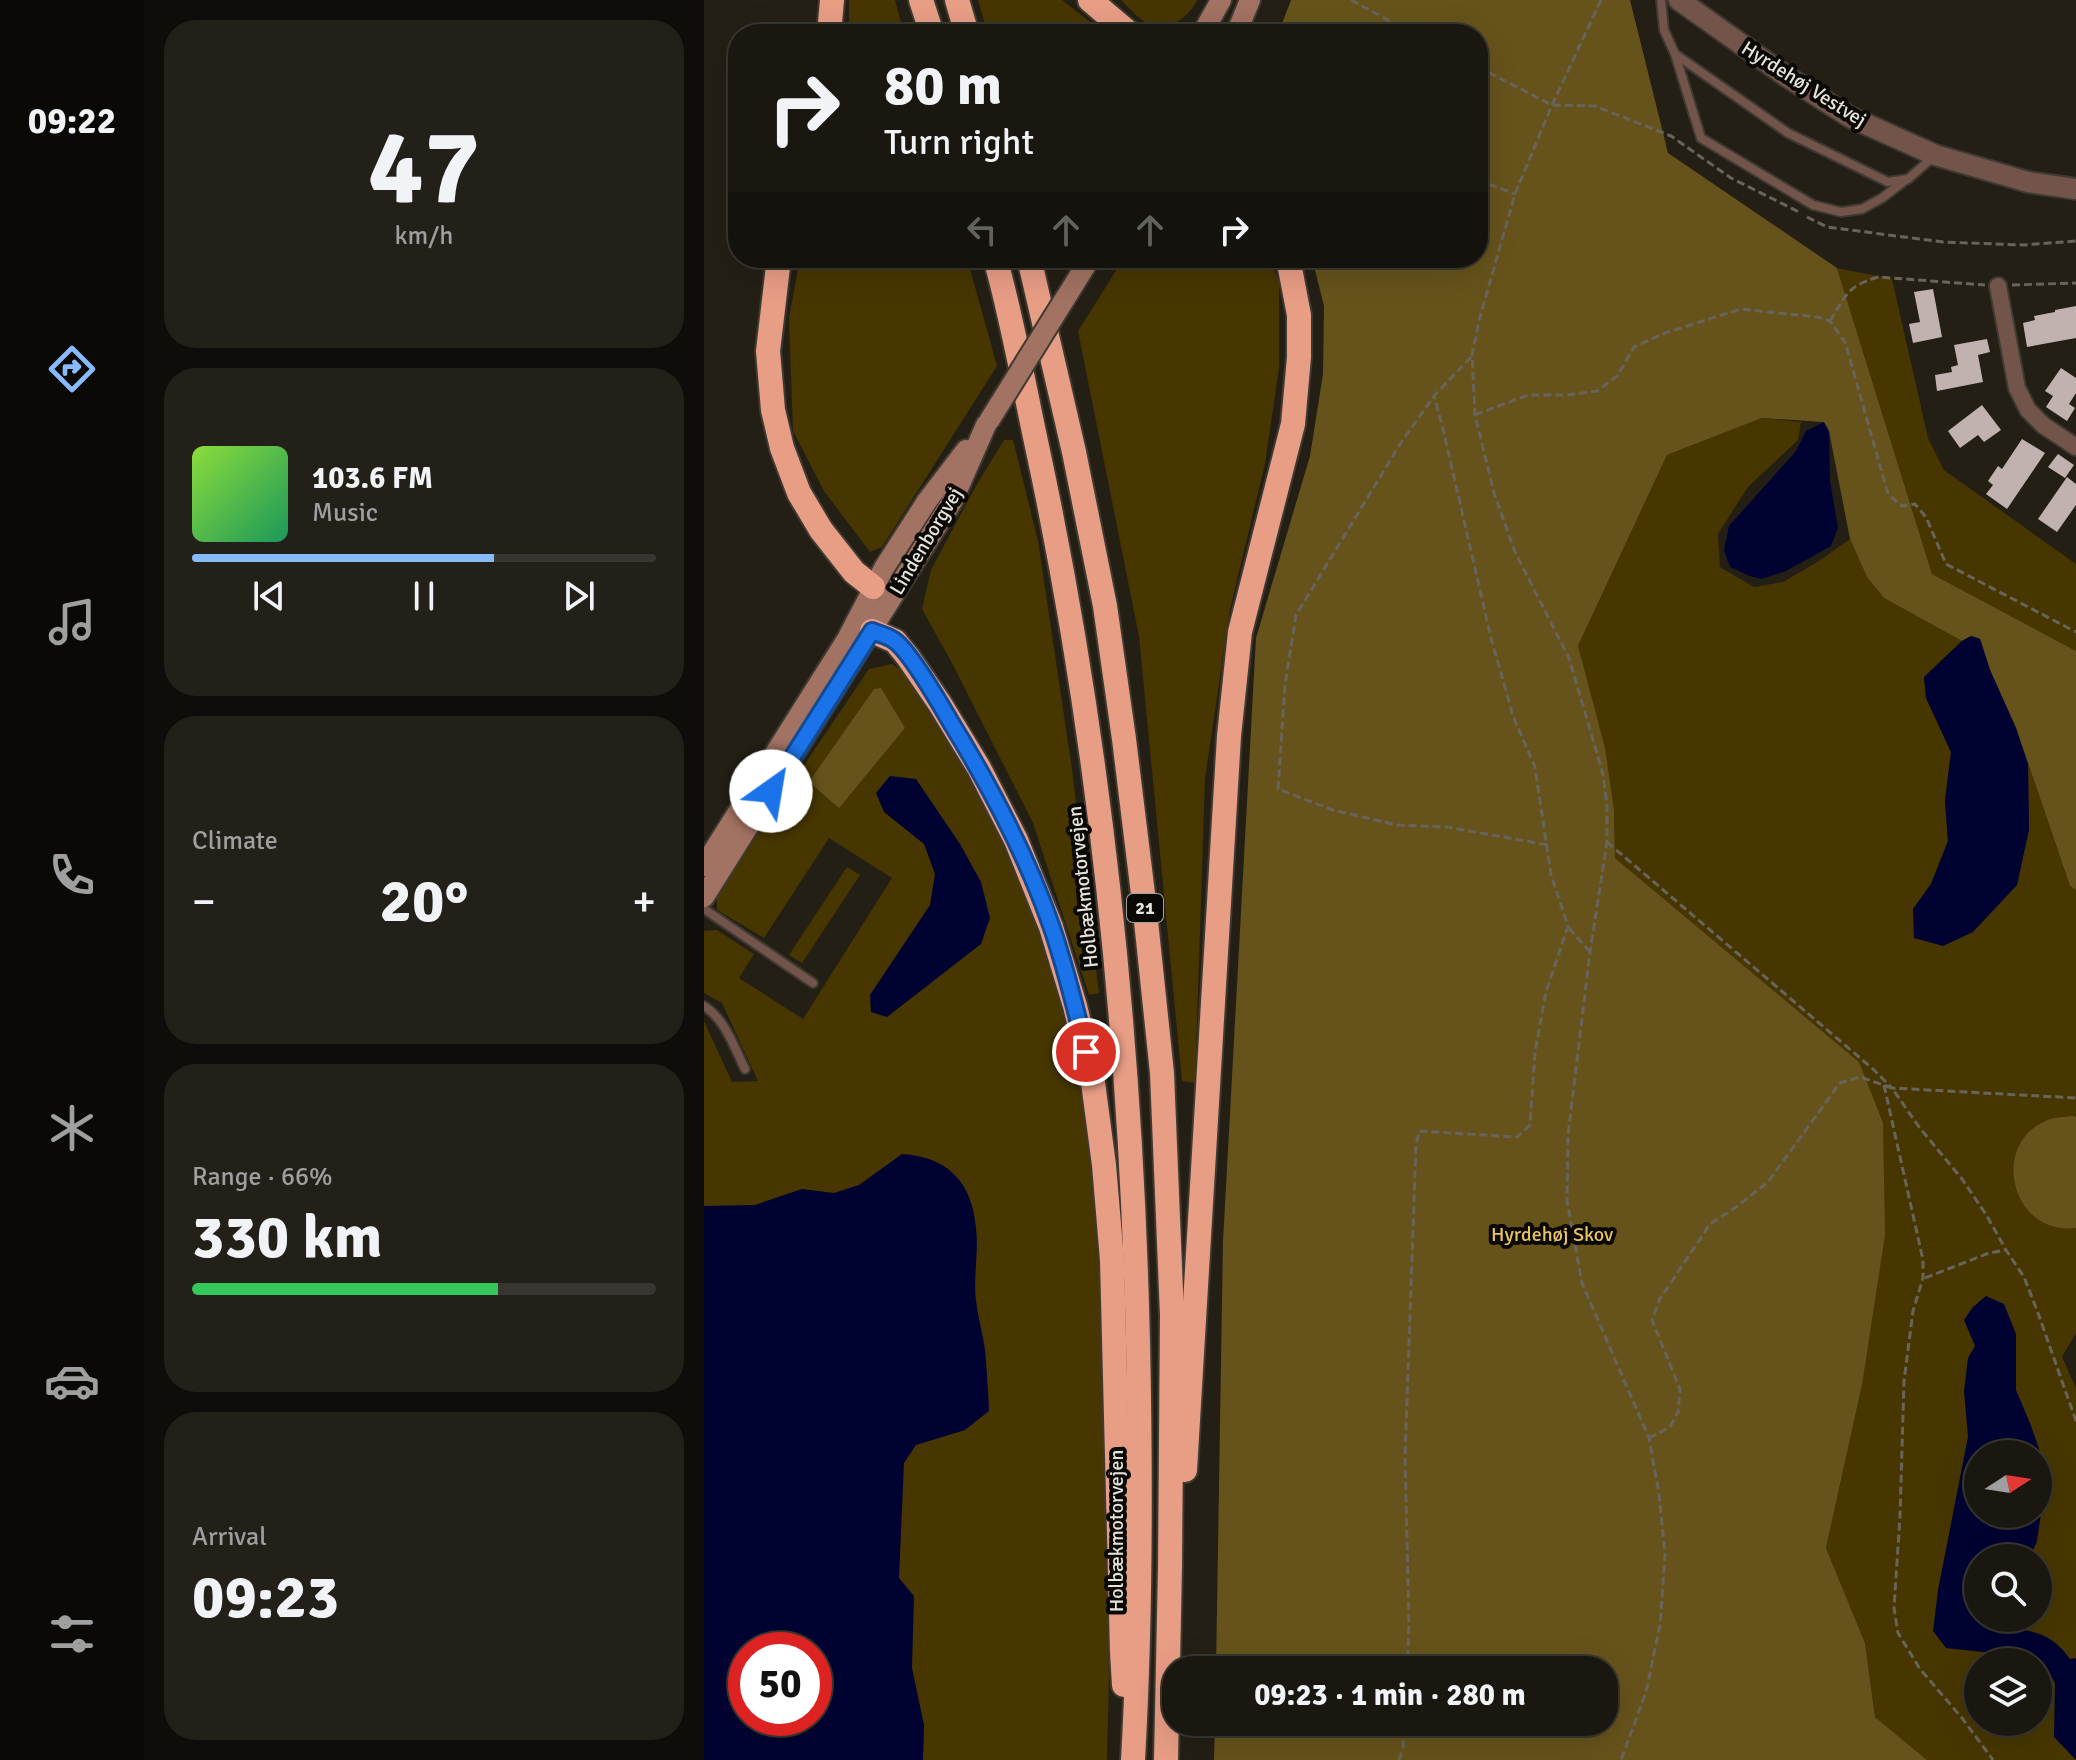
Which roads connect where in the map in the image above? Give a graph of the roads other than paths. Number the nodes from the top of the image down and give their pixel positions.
1 (832, 0) edge
2 (921, 0) edge
3 (957, 0) edge
4 (1090, 0) edge
5 (1221, 0) edge
6 (1250, 0) edge
7 (1661, 0) edge
8 (1679, 0) edge
9 (830, 24) edge
10 (929, 24) edge
11 (964, 24) edge
12 (1118, 24) edge
13 (1208, 24) edge
14 (1240, 24) edge
15 (1675, 54) junction
16 (1935, 155) junction
17 (1908, 179) junction
18 (2076, 189) edge
19 (778, 268) edge
20 (997, 268) edge
21 (1032, 268) edge
22 (1084, 268) edge
23 (1290, 268) edge
24 (1998, 286) road end
25 (987, 423) junction
26 (2076, 447) edge
27 (884, 608) junction
28 (704, 866) edge
29 (704, 897) edge
30 (704, 909) edge
31 (813, 983) dead end
32 (704, 1006) edge
33 (745, 1069) dead end
34 (1170, 1567) junction
35 (1132, 1760) edge
36 (1166, 1760) edge

1 - 9 highway
2 - 10 highway
3 - 11 highway
4 - 12 highway
5 - 13 main road
6 - 14 main road
7 - 15 lane
8 - 16 street, Hyrdehøj Vestvej
15 - 17 lane
15 - 17 lane
16 - 17 lane
16 - 18 street, Hyrdehøj Vestvej
19 - 27 highway
20 - 35 highway, Holbækmotorvejen / 21
21 - 34 highway, 21
22 - 25 main road, Lindenborgvej, bridge
23 - 34 highway
24 - 26 street
25 - 27 main road, Lindenborgvej
25 - 27 main road, Lindenborgvej
27 - 28 main road, Lindenborgvej
27 - 29 main road, Lindenborgvej
27 - 35 highway
30 - 31 lane
32 - 33 lane
34 - 36 highway, 21

